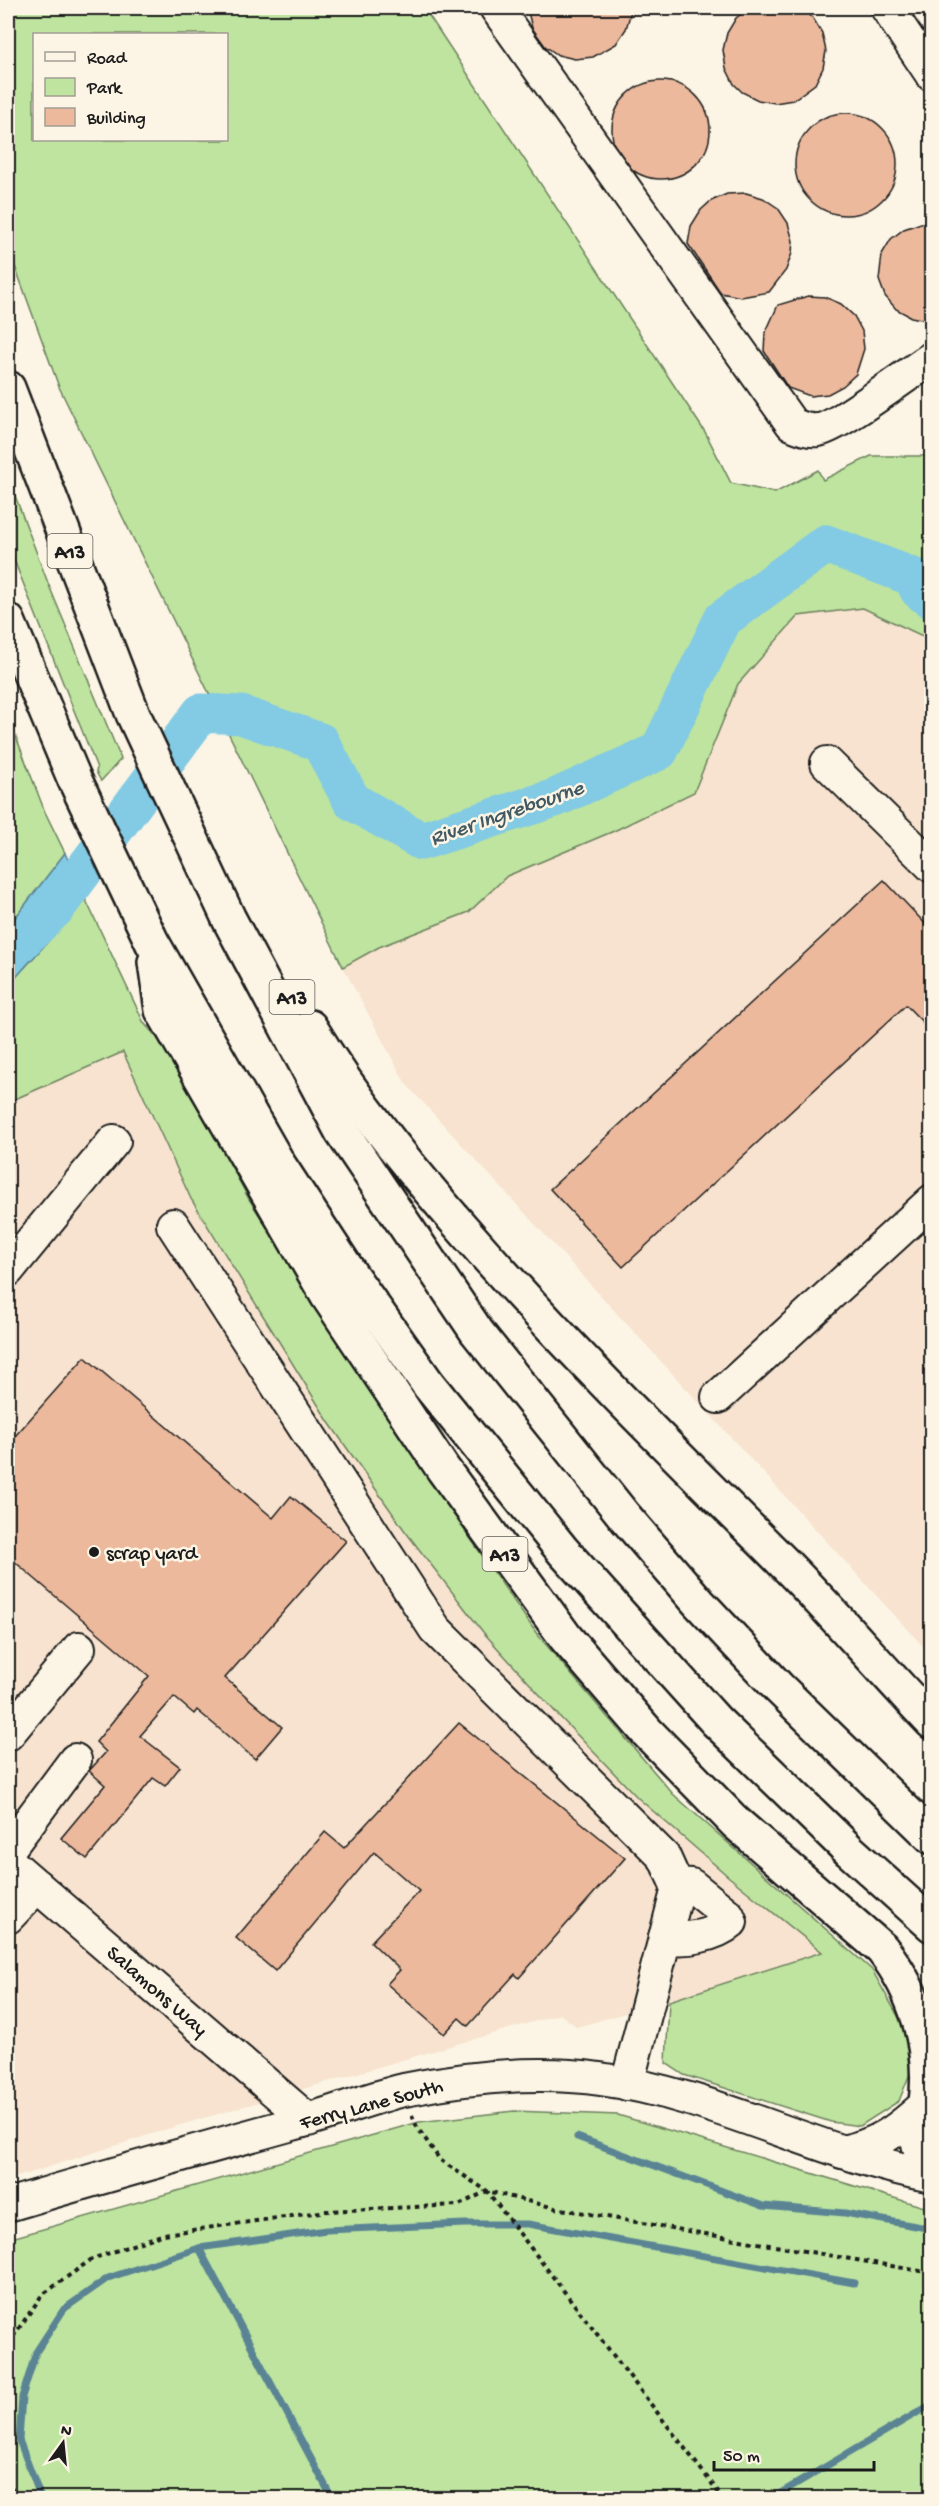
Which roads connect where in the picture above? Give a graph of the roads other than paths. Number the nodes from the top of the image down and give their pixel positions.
1 (496, 8) edge
2 (886, 8) edge
3 (932, 75) edge
4 (932, 358) edge
5 (8, 388) edge
6 (8, 621) edge
7 (827, 763) dead end
8 (932, 866) edge
9 (229, 920) junction
10 (146, 929) junction
11 (114, 1141) dead end
12 (932, 1201) edge
13 (173, 1226) dead end
14 (8, 1270) edge
15 (718, 1397) dead end
16 (79, 1648) dead end
17 (932, 1722) edge
18 (8, 1734) edge
19 (75, 1760) dead end
20 (932, 1837) edge
21 (8, 1850) edge
22 (8, 1861) edge
23 (678, 1884) junction
24 (37, 1886) junction
25 (8, 1917) edge
26 (932, 1925) edge
27 (665, 1937) junction
28 (627, 2084) junction
29 (927, 2103) edge
30 (308, 2120) junction
31 (842, 2152) junction
32 (932, 2169) edge
33 (932, 2176) edge
34 (8, 2205) edge

1 - 4 street
2 - 3 street
5 - 9 highway, A13
6 - 10 highway, A13
7 - 8 street
9 - 17 highway, A13
9 - 20 highway, A13
10 - 26 highway, A13
10 - 29 highway, A13
11 - 14 street
12 - 15 street
13 - 23 street
16 - 18 street
19 - 21 street
22 - 24 street, Salamons Way
23 - 27 street
23 - 27 street
24 - 25 street
24 - 30 street, Salamons Way
27 - 28 street
28 - 30 street, Ferry Lane South
28 - 31 street, Ferry Lane South
29 - 31 street
29 - 32 street
30 - 34 street, Ferry Lane South
31 - 33 street, Ferry Lane South

